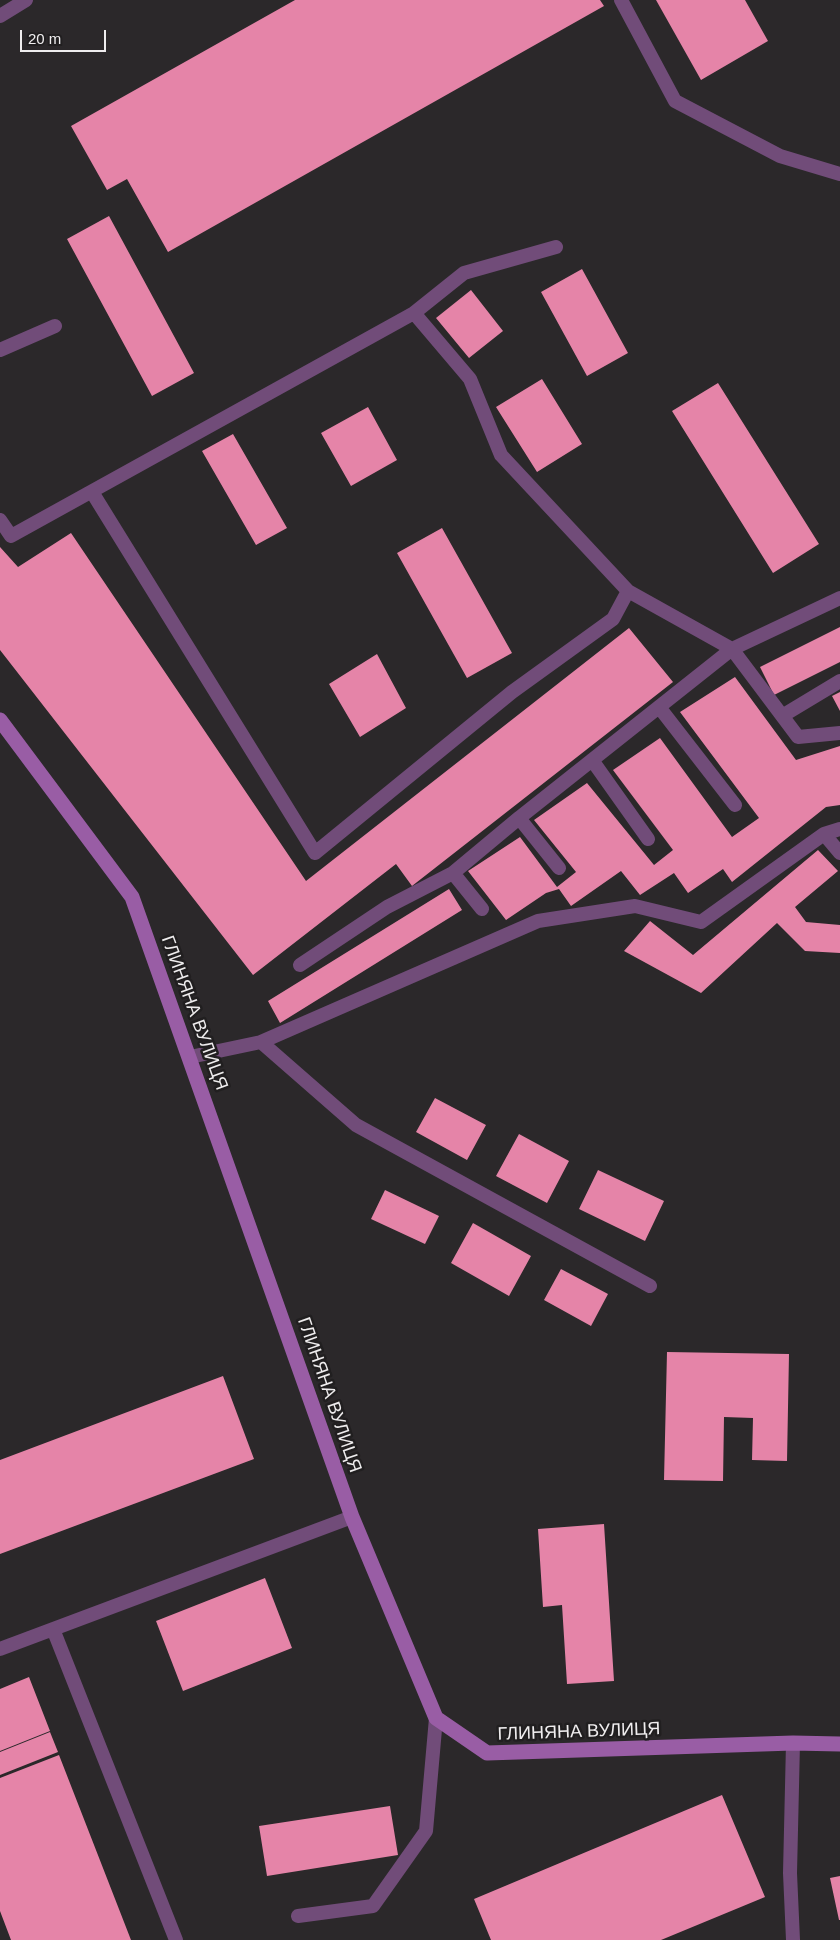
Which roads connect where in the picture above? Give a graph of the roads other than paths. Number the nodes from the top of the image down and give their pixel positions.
1 (26, 0) edge
2 (621, 0) edge
3 (0, 16) edge
4 (840, 174) edge
5 (556, 247) dead end
6 (414, 312) junction
7 (55, 326) dead end
8 (0, 350) edge
9 (92, 492) junction
10 (0, 520) edge
11 (628, 591) junction
12 (840, 598) edge
13 (732, 649) junction
14 (840, 681) edge
15 (659, 707) junction
16 (782, 716) junction
17 (0, 720) edge
18 (840, 732) edge
19 (592, 760) junction
20 (735, 806) dead end
21 (519, 818) junction
22 (840, 829) edge
23 (824, 834) junction
24 (648, 839) dead end
25 (840, 853) edge
26 (559, 868) dead end
27 (453, 873) junction
28 (482, 909) dead end
29 (300, 965) dead end
30 (261, 1042) junction
31 (190, 1057) junction
32 (650, 1286) dead end
33 (352, 1517) junction
34 (53, 1629) junction
35 (0, 1649) edge
36 (436, 1718) junction
37 (793, 1743) junction
38 (840, 1744) edge
39 (298, 1916) dead end
40 (176, 1940) edge
41 (793, 1940) edge

1 - 3 lane
2 - 4 lane
5 - 6 lane
6 - 9 lane
6 - 11 lane
7 - 8 lane
9 - 10 lane
9 - 11 lane
11 - 13 lane
12 - 13 lane
13 - 15 lane
13 - 16 lane
14 - 16 lane
15 - 19 lane
15 - 20 lane
16 - 18 lane
17 - 31 street, ГЛИНЯНА ВУЛИЦЯ
19 - 21 lane
19 - 24 lane
21 - 26 lane
21 - 27 lane
22 - 23 lane
23 - 25 lane
23 - 30 lane
27 - 28 lane
27 - 29 lane
30 - 31 lane
30 - 32 lane
31 - 33 street, ГЛИНЯНА ВУЛИЦЯ
33 - 34 lane
33 - 36 street, ГЛИНЯНА ВУЛИЦЯ
34 - 35 lane
34 - 40 lane
36 - 37 street, ГЛИНЯНА ВУЛИЦЯ
36 - 39 lane
37 - 38 street, ГЛИНЯНА ВУЛИЦЯ
37 - 41 lane

